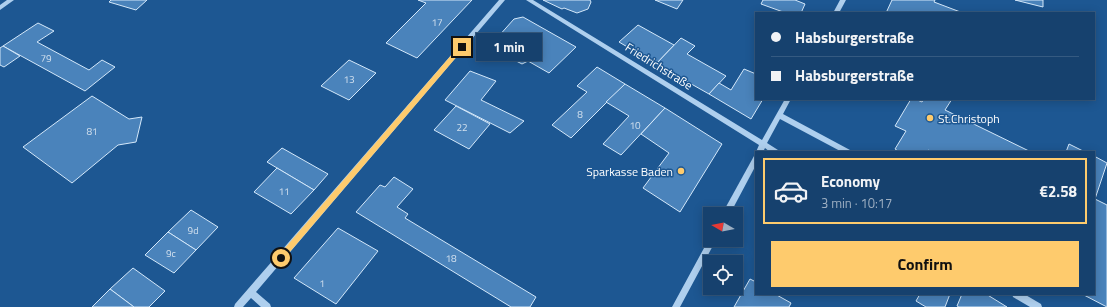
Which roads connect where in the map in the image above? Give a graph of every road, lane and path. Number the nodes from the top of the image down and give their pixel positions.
1 (11, 0) edge
2 (502, 0) edge
3 (529, 0) edge
4 (843, 0) edge
5 (0, 8) edge
6 (837, 12) edge
7 (787, 100) edge
8 (779, 115) junction
9 (763, 145) junction
10 (760, 151) edge
11 (774, 151) edge
12 (846, 151) edge
13 (755, 160) edge
14 (730, 207) edge
15 (708, 247) edge
16 (251, 293) junction
17 (1018, 295) edge
18 (238, 307) edge
19 (268, 307) edge
20 (676, 307) edge
21 (1038, 307) edge

1 - 5 street
2 - 16 street
3 - 9 street, Friedrichstraße
4 - 6 street
7 - 8 street
8 - 9 street
8 - 12 street
9 - 10 street
9 - 11 street, Friedrichstraße
13 - 14 street
15 - 20 street
16 - 18 street
16 - 19 street
17 - 21 street

